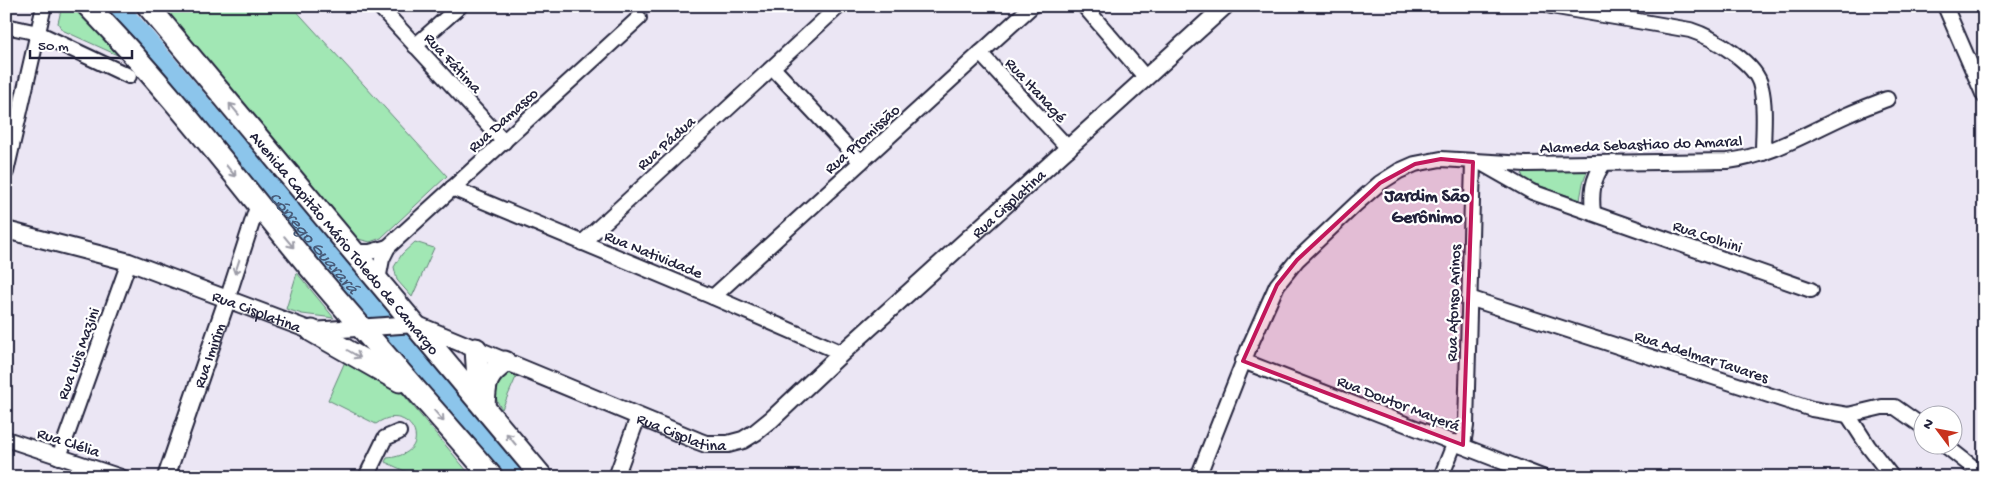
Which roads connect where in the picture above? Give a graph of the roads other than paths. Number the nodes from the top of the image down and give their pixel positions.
1 (44, 6) edge
2 (88, 6) edge
3 (148, 6) edge
4 (379, 6) edge
5 (460, 6) edge
6 (839, 6) edge
7 (1032, 6) edge
8 (1084, 6) edge
9 (1225, 6) edge
10 (1551, 6) edge
11 (1945, 6) edge
12 (639, 18) dead end
13 (6, 26) edge
14 (38, 33) junction
15 (415, 46) junction
16 (980, 53) junction
17 (773, 68) junction
18 (129, 76) dead end
19 (1146, 78) junction
20 (1984, 96) edge
21 (1887, 99) dead end
22 (504, 142) junction
23 (1068, 149) junction
24 (1763, 153) junction
25 (860, 162) junction
26 (1477, 162) junction
27 (1604, 163) junction
28 (6, 172) edge
29 (452, 188) junction
30 (258, 204) junction
31 (1593, 213) junction
32 (6, 230) edge
33 (582, 243) junction
34 (388, 247) junction
35 (353, 252) junction
36 (129, 262) junction
37 (378, 280) junction
38 (1811, 290) dead end
39 (713, 296) junction
40 (1469, 298) junction
41 (227, 300) junction
42 (407, 324) junction
43 (370, 327) junction
44 (312, 331) junction
45 (476, 349) junction
46 (842, 353) junction
47 (1243, 361) junction
48 (505, 362) junction
49 (419, 392) junction
50 (482, 404) junction
51 (1848, 415) junction
52 (638, 416) junction
53 (1912, 419) edge
54 (400, 432) dead end
55 (6, 439) edge
56 (1459, 444) junction
57 (59, 456) junction
58 (1959, 456) edge
59 (1984, 476) edge
60 (121, 477) edge
61 (166, 477) edge
62 (366, 477) edge
63 (492, 477) edge
64 (542, 477) edge
65 (616, 477) edge
66 (1198, 477) edge
67 (1441, 477) edge
68 (1542, 477) edge
69 (1892, 477) edge

1 - 14 street
2 -> 30 main road
35 -> 3 main road, Avenida Capitão Mário Toledo de Camargo
4 - 15 street, Rua Fátima
5 - 15 street
6 - 17 street, Rua Pádua
7 - 16 street, Rua Promissão
8 - 19 street
9 - 19 street, Rua Cisplatina
10 - 24 street
11 - 20 street
12 - 22 street, Rua Damasco
13 - 14 street
14 - 18 street
14 - 28 street
15 - 22 street, Rua Fátima
16 - 23 street, Rua Itanagé
16 - 25 street, Rua Promissão
17 - 25 street
17 - 33 street, Rua Pádua
19 - 23 street, Rua Cisplatina
21 - 24 street, Alameda Sebastiao do Amaral
22 - 29 street, Rua Damasco
23 - 46 street, Rua Cisplatina
24 - 27 street, Alameda Sebastiao do Amaral
25 - 39 street, Rua Promissão
26 - 27 street, Alameda Sebastiao do Amaral
26 - 31 street, Rua Colhini
26 - 40 street, Rua Afonso Arinos
26 - 47 street, Alameda Sebastiao do Amaral
27 - 31 street
29 - 33 street, Rua Natividade
29 - 34 street, Rua Damasco
30 -> 41 street, Rua Imirim
30 -> 43 main road
31 - 38 street, Rua Colhini
32 - 36 street, Rua Cisplatina
33 - 39 street, Rua Natividade
34 - 35 street
34 - 37 street, Rua Damasco
35 - 37 main road, Avenida Capitão Mário Toledo de Camargo
36 - 41 street, Rua Cisplatina
36 - 57 street, Rua Luis Mazini
37 - 42 main road, Avenida Capitão Mário Toledo de Camargo
39 - 46 street, Rua Natividade
40 - 51 street, Rua Adelmar Tavares
40 - 56 street, Rua Afonso Arinos
41 - 44 street, Rua Cisplatina
41 - 61 street, Rua Imirim
42 - 43 street, Rua Cisplatina
42 - 45 street, Rua Cisplatina
42 - 50 main road, Avenida Capitão Mário Toledo de Camargo
43 - 44 street, Rua Cisplatina
43 - 49 main road
44 -> 49 main road
45 - 48 street, Rua Cisplatina
45 - 50 main road
46 - 52 street, Rua Cisplatina
47 - 56 street, Rua Doutor Mayerá
47 - 66 street, Alameda Sebastiao do Amaral
48 - 50 main road
48 - 52 street, Rua Cisplatina
49 -> 63 main road
64 -> 50 main road, Avenida Capitão Mário Toledo de Camargo
51 - 53 street, Rua Adelmar Tavares
51 - 69 street
52 - 65 street
54 - 62 street
55 - 57 street, Rua Clélia
56 - 67 street, Rua Afonso Arinos
56 - 68 street, Rua Doutor Mayerá
57 - 60 street, Rua Clélia
58 - 59 street

